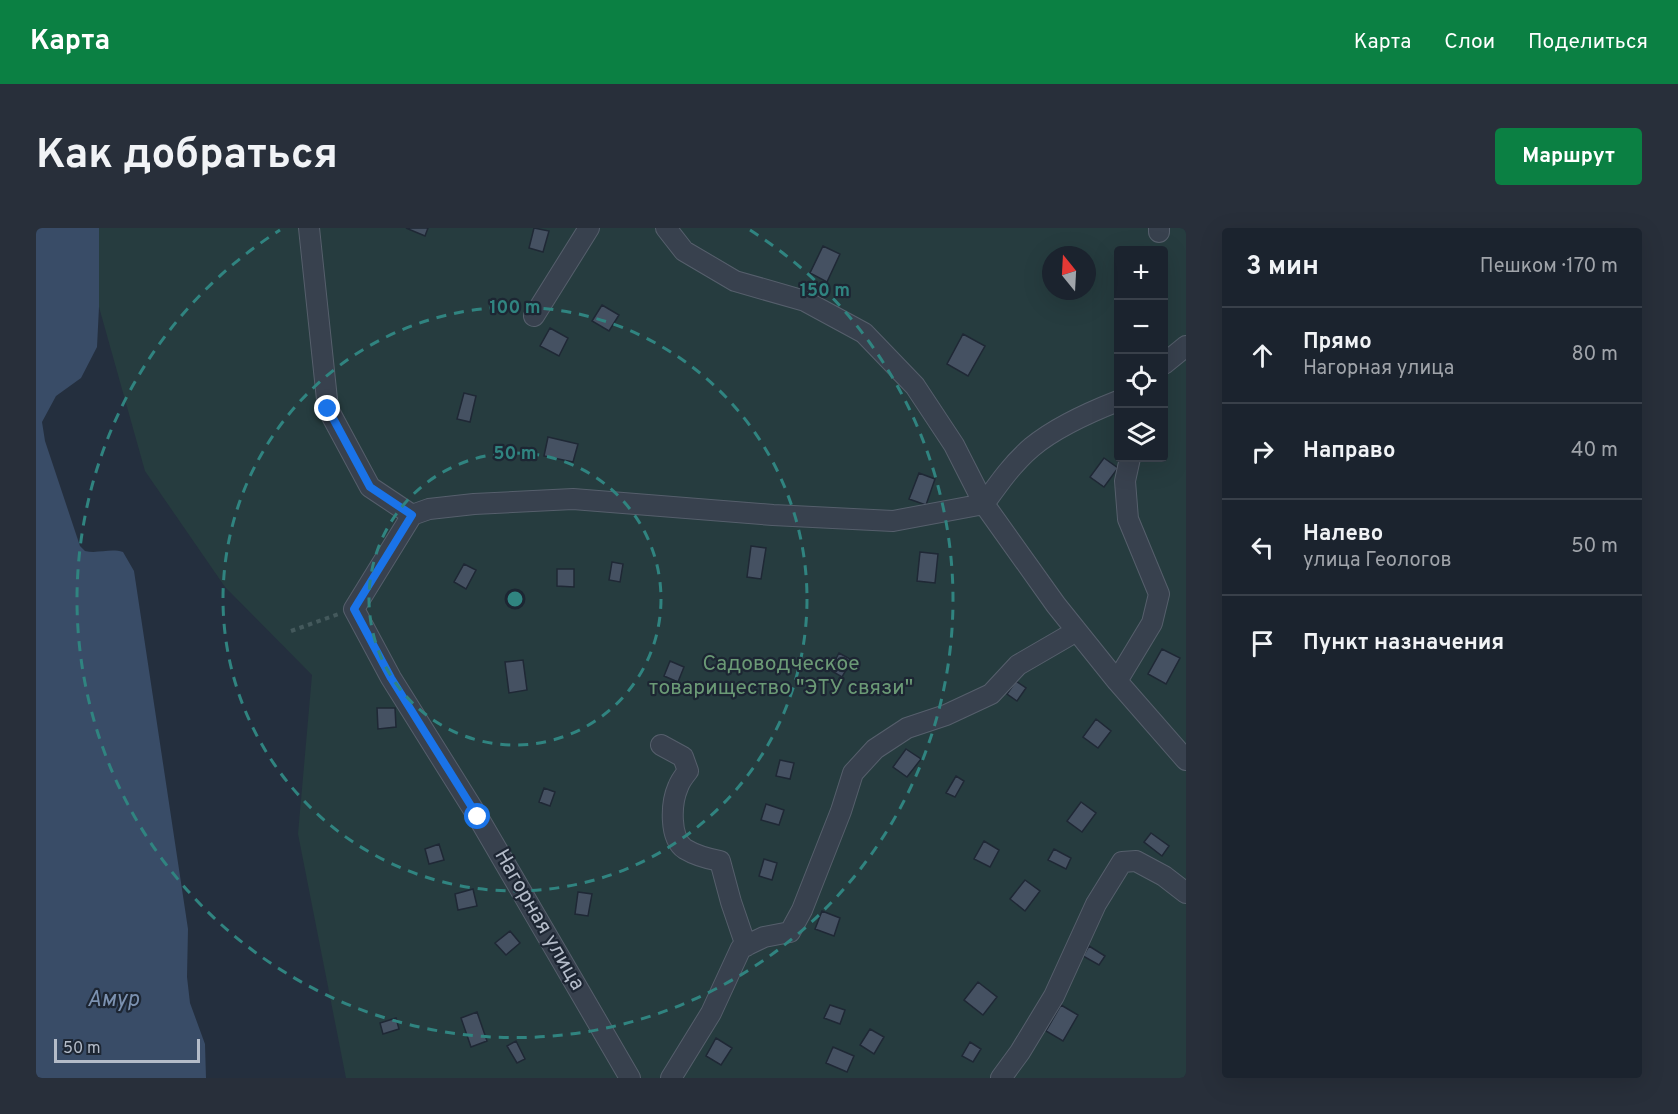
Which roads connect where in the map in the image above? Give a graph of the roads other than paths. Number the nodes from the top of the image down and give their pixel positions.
1 (309, 228) edge
2 (589, 228) edge
3 (666, 228) edge
4 (534, 316) dead end
5 (1186, 346) edge
6 (1168, 361) edge
7 (1114, 403) edge
8 (1129, 462) edge
9 (984, 504) junction
10 (412, 515) junction
11 (1075, 629) junction
12 (1117, 681) junction
13 (661, 745) dead end
14 (1186, 759) edge
15 (1186, 893) edge
16 (747, 946) junction
17 (630, 1078) edge
18 (671, 1078) edge
19 (1001, 1078) edge

1 - 10 street
2 - 4 street
3 - 9 street
5 - 6 street
7 - 9 street
8 - 12 street
9 - 10 street
9 - 11 street
10 - 17 street, Нагорная улица
11 - 12 street
11 - 16 street
12 - 14 street
13 - 16 street
15 - 19 street
16 - 18 street

